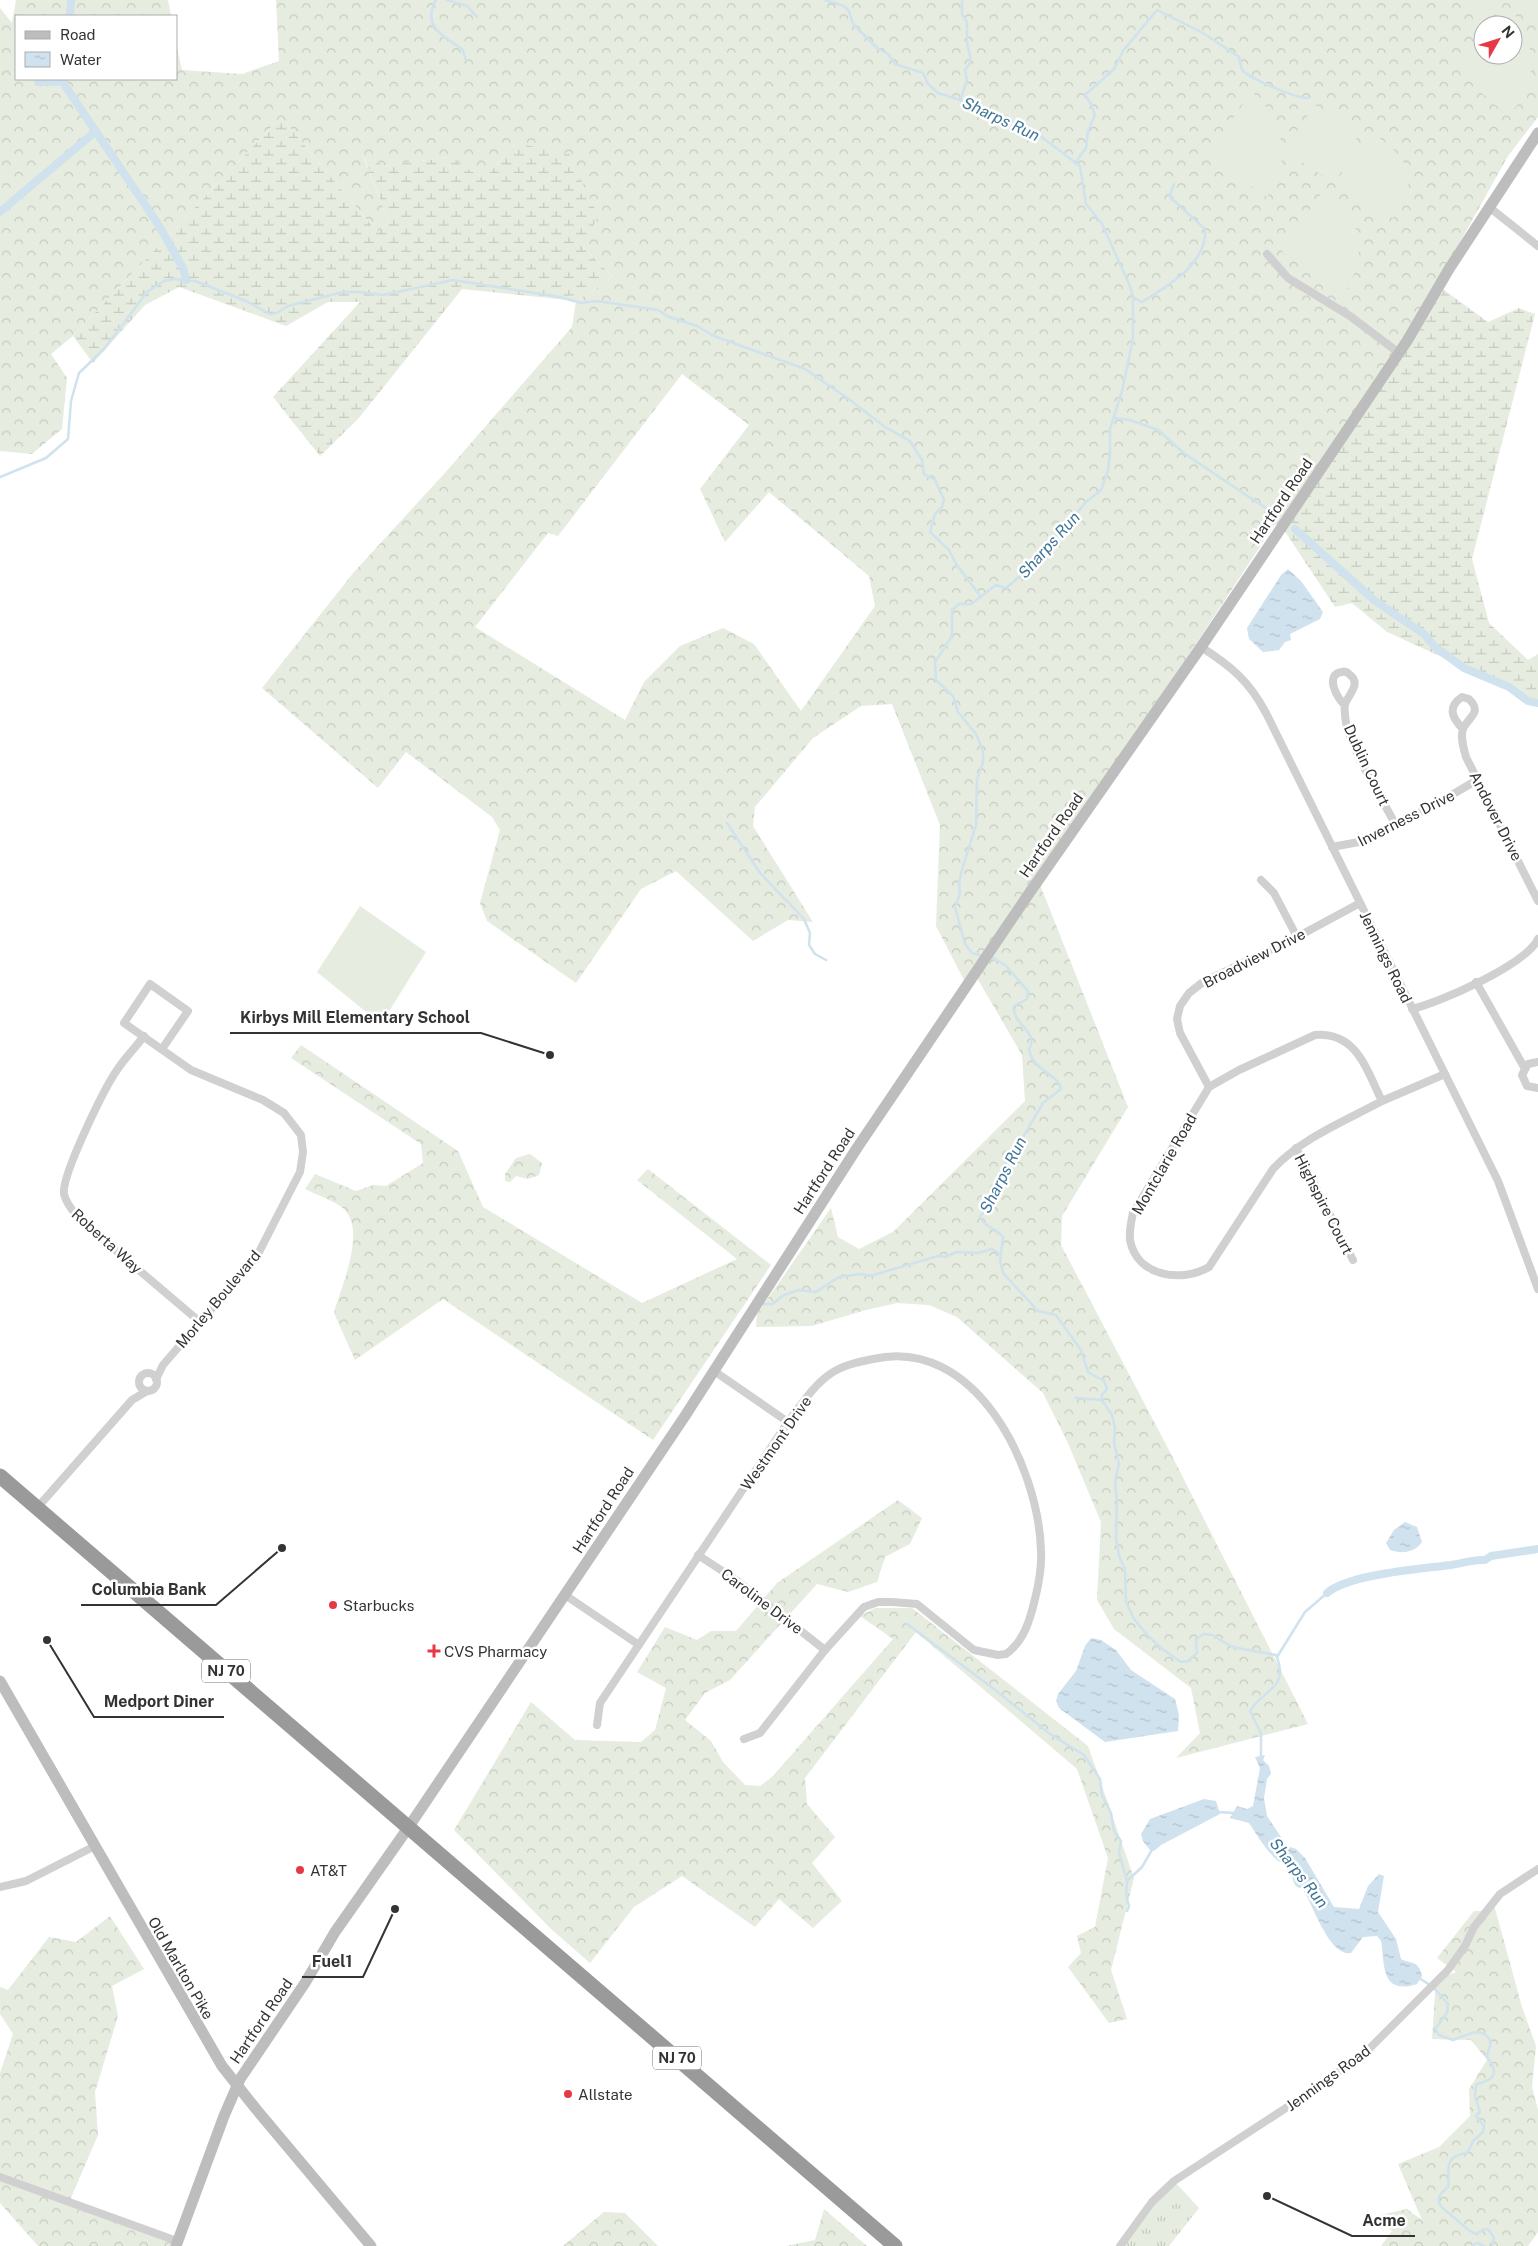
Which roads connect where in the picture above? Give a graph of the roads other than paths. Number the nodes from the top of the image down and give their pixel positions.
1 (1538, 133) edge
2 (1489, 207) junction
3 (1538, 246) edge
4 (1267, 254) dead end
5 (1399, 353) junction
6 (1201, 647) junction
7 (1345, 705) dead end
8 (1463, 729) dead end
9 (1477, 780) junction
10 (1395, 824) junction
11 (1332, 847) junction
12 (1261, 880) dead end
13 (1538, 901) edge
14 (1360, 903) junction
15 (1297, 937) junction
16 (1538, 940) edge
17 (1476, 982) junction
18 (1412, 1009) junction
19 (144, 1036) junction
20 (162, 1049) junction
21 (1538, 1062) edge
22 (1524, 1067) junction
23 (1445, 1074) junction
24 (1210, 1087) junction
25 (1538, 1088) edge
26 (1382, 1101) junction
27 (1296, 1148) junction
28 (1353, 1260) dead end
29 (1538, 1289) edge
30 (200, 1322) junction
31 (163, 1365) junction
32 (714, 1371) junction
33 (148, 1373) junction
34 (156, 1378) junction
35 (139, 1385) junction
36 (147, 1391) junction
37 (132, 1400) junction
38 (788, 1422) junction
39 (0, 1476) edge
40 (37, 1508) junction
41 (698, 1555) junction
42 (565, 1595) junction
43 (639, 1646) junction
44 (825, 1650) junction
45 (0, 1681) edge
46 (597, 1725) dead end
47 (744, 1739) dead end
48 (408, 1828) junction
49 (95, 1846) junction
50 (1538, 1869) edge
51 (0, 1887) edge
52 (236, 2086) junction
53 (0, 2177) edge
54 (176, 2244) edge
55 (371, 2246) edge
56 (895, 2246) edge
57 (1120, 2246) edge

1 - 2 street, Hartford Road
2 - 3 street
2 - 5 street, Hartford Road
4 - 5 street
5 - 6 street, Hartford Road
6 - 11 street, Jennings Road
6 - 32 street, Hartford Road
7 - 10 street, Dublin Court
8 - 9 street, Andover Drive
9 - 10 street, Inverness Drive
9 - 13 street, Andover Drive
10 - 11 street, Inverness Drive
11 - 14 street, Jennings Road
12 - 15 street
14 - 15 street, Broadview Drive
14 - 18 street, Jennings Road
15 - 24 street, Broadview Drive
16 - 17 street
17 - 18 street
17 - 22 street
18 - 23 street, Jennings Road
19 - 20 street, Morley Boulevard
19 - 20 street, Morley Boulevard
19 - 30 street, Roberta Way
20 - 30 street, Morley Boulevard
21 - 22 street
22 - 25 street
23 - 26 street, Montclarie Road
23 - 29 street, Jennings Road
24 - 26 street, Montclarie Road
24 - 27 street, Montclarie Road
26 - 27 street, Montclarie Road
27 - 28 street, Highspire Court
30 - 31 street, Morley Boulevard
31 - 33 street, Morley Boulevard
31 - 34 street, Morley Boulevard
32 - 38 street
32 - 42 street, Hartford Road
33 - 34 street
33 - 35 street
34 - 36 street
35 - 36 street
35 - 37 street
36 - 37 street
37 - 40 street
38 - 41 street, Westmont Drive
38 - 44 street, Westmont Drive
39 - 40 highway, NJ 70
40 - 48 highway, NJ 70
41 - 43 street, Westmont Drive
41 - 44 street, Caroline Drive
42 - 43 street
42 - 48 street, Hartford Road
43 - 46 street, Westmont Drive
44 - 47 street, Westmont Drive
45 - 49 street, Old Marlton Pike
48 - 52 street, Hartford Road
48 - 56 highway, NJ 70
49 - 51 street
49 - 52 street, Old Marlton Pike
50 - 57 street, Jennings Road
52 - 54 street, Hartford Road
52 - 55 street, Old Marlton Pike
53 - 54 street

